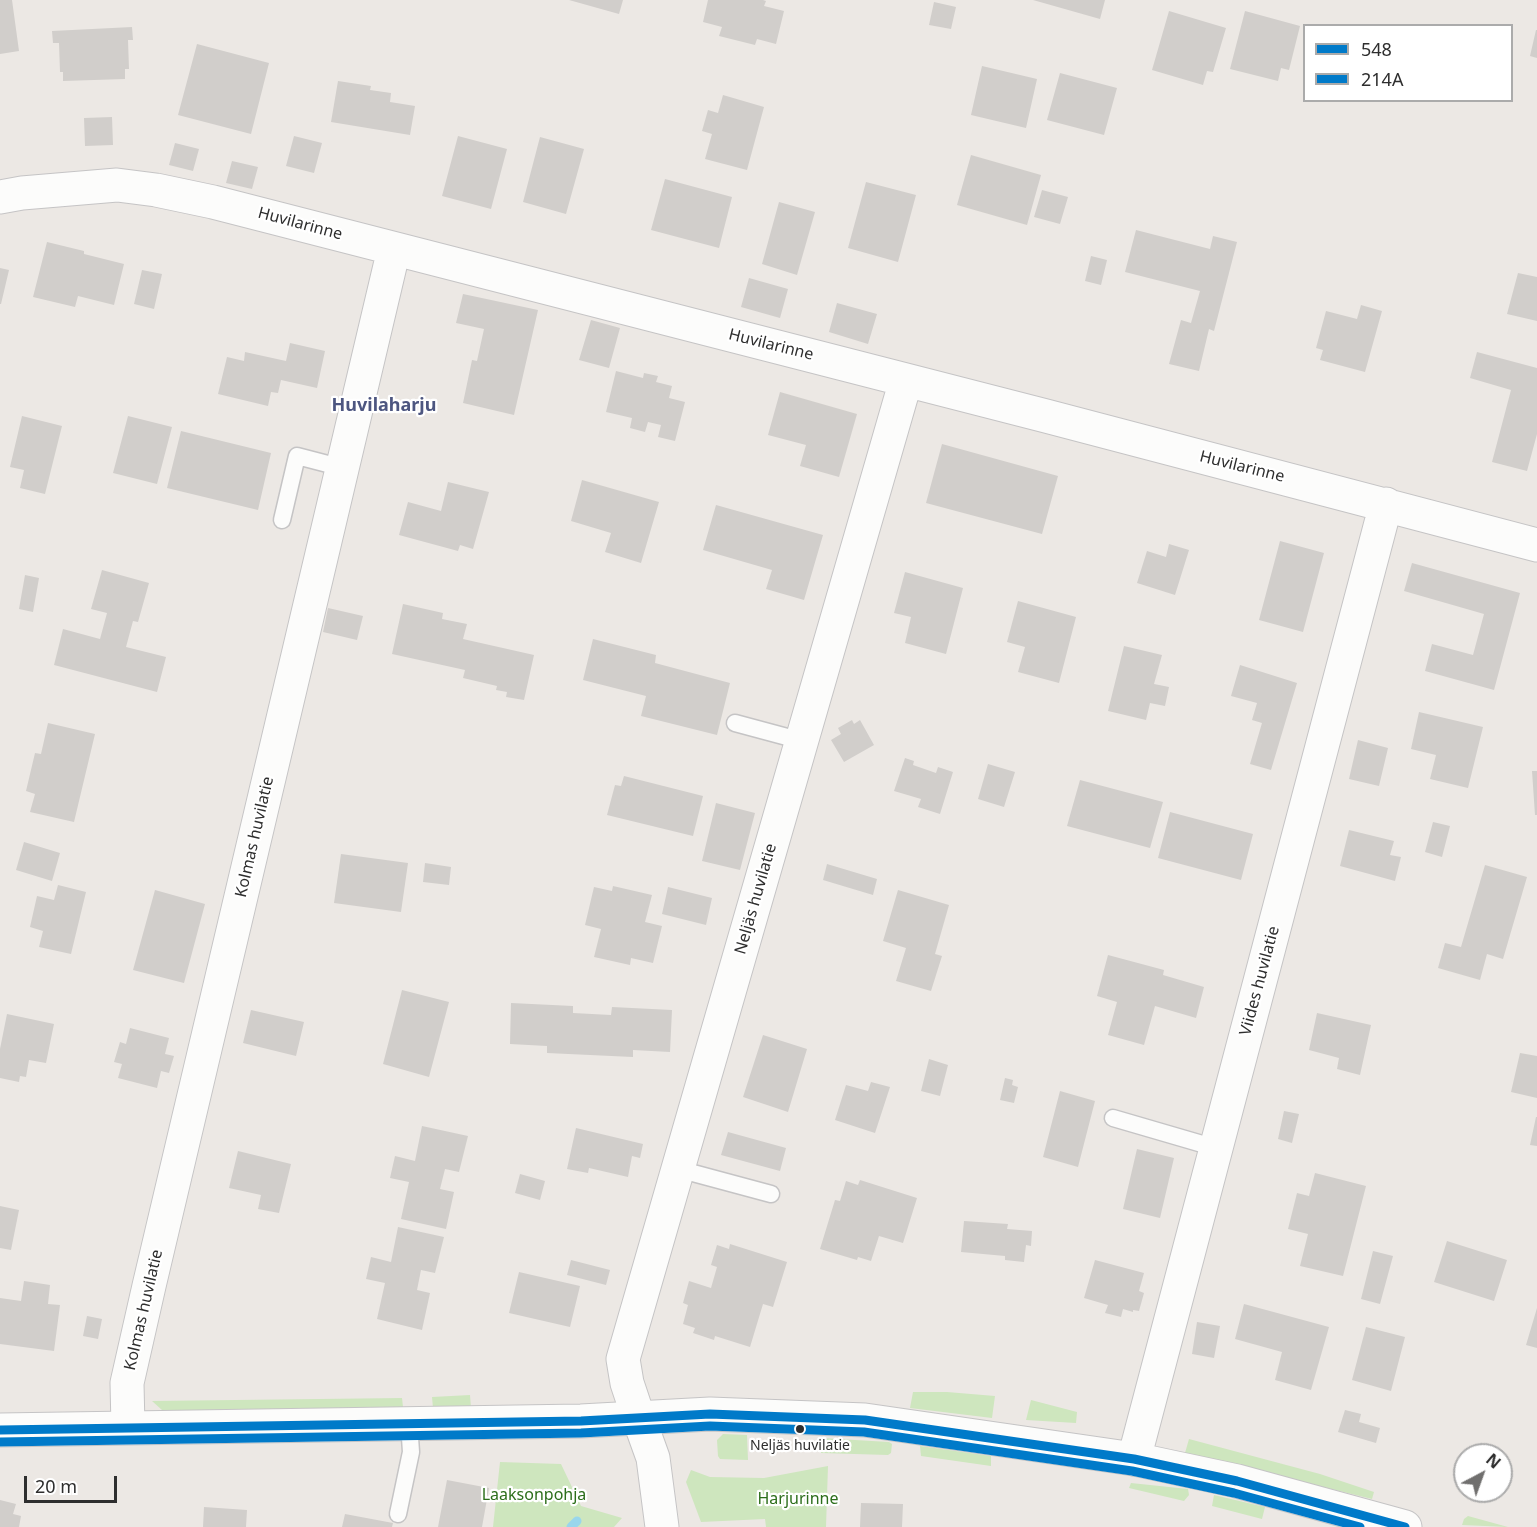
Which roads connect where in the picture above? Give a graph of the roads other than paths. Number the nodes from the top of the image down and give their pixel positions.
1 (0, 197) edge
2 (394, 249) junction
3 (906, 380) junction
4 (343, 468) junction
5 (1386, 504) junction
6 (282, 520) dead end
7 (1537, 545) edge
8 (735, 723) dead end
9 (802, 741) junction
10 (1113, 1118) dead end
11 (1216, 1148) junction
12 (678, 1169) junction
13 (771, 1194) dead end
14 (639, 1419) junction
15 (409, 1423) junction
16 (128, 1427) junction
17 (0, 1430) edge
18 (1134, 1459) junction
19 (398, 1514) dead end
20 (662, 1527) edge
21 (1405, 1527) edge

1 - 2 street, Huvilarinne
2 - 3 street, Huvilarinne
2 - 4 street, Kolmas huvilatie
3 - 5 street, Huvilarinne
3 - 9 street, Neljäs huvilatie
4 - 6 lane
4 - 16 street, Kolmas huvilatie
5 - 7 street, Huvilarinne
5 - 11 street, Viides huvilatie
8 - 9 lane
9 - 12 street, Neljäs huvilatie
10 - 11 lane
11 - 18 street, Viides huvilatie
12 - 13 lane
12 - 14 street, Neljäs huvilatie
14 - 15 street
14 - 18 street
14 - 20 street, Neljäs huvilatie
15 - 16 street
15 - 19 lane
16 - 17 street
18 - 21 street

